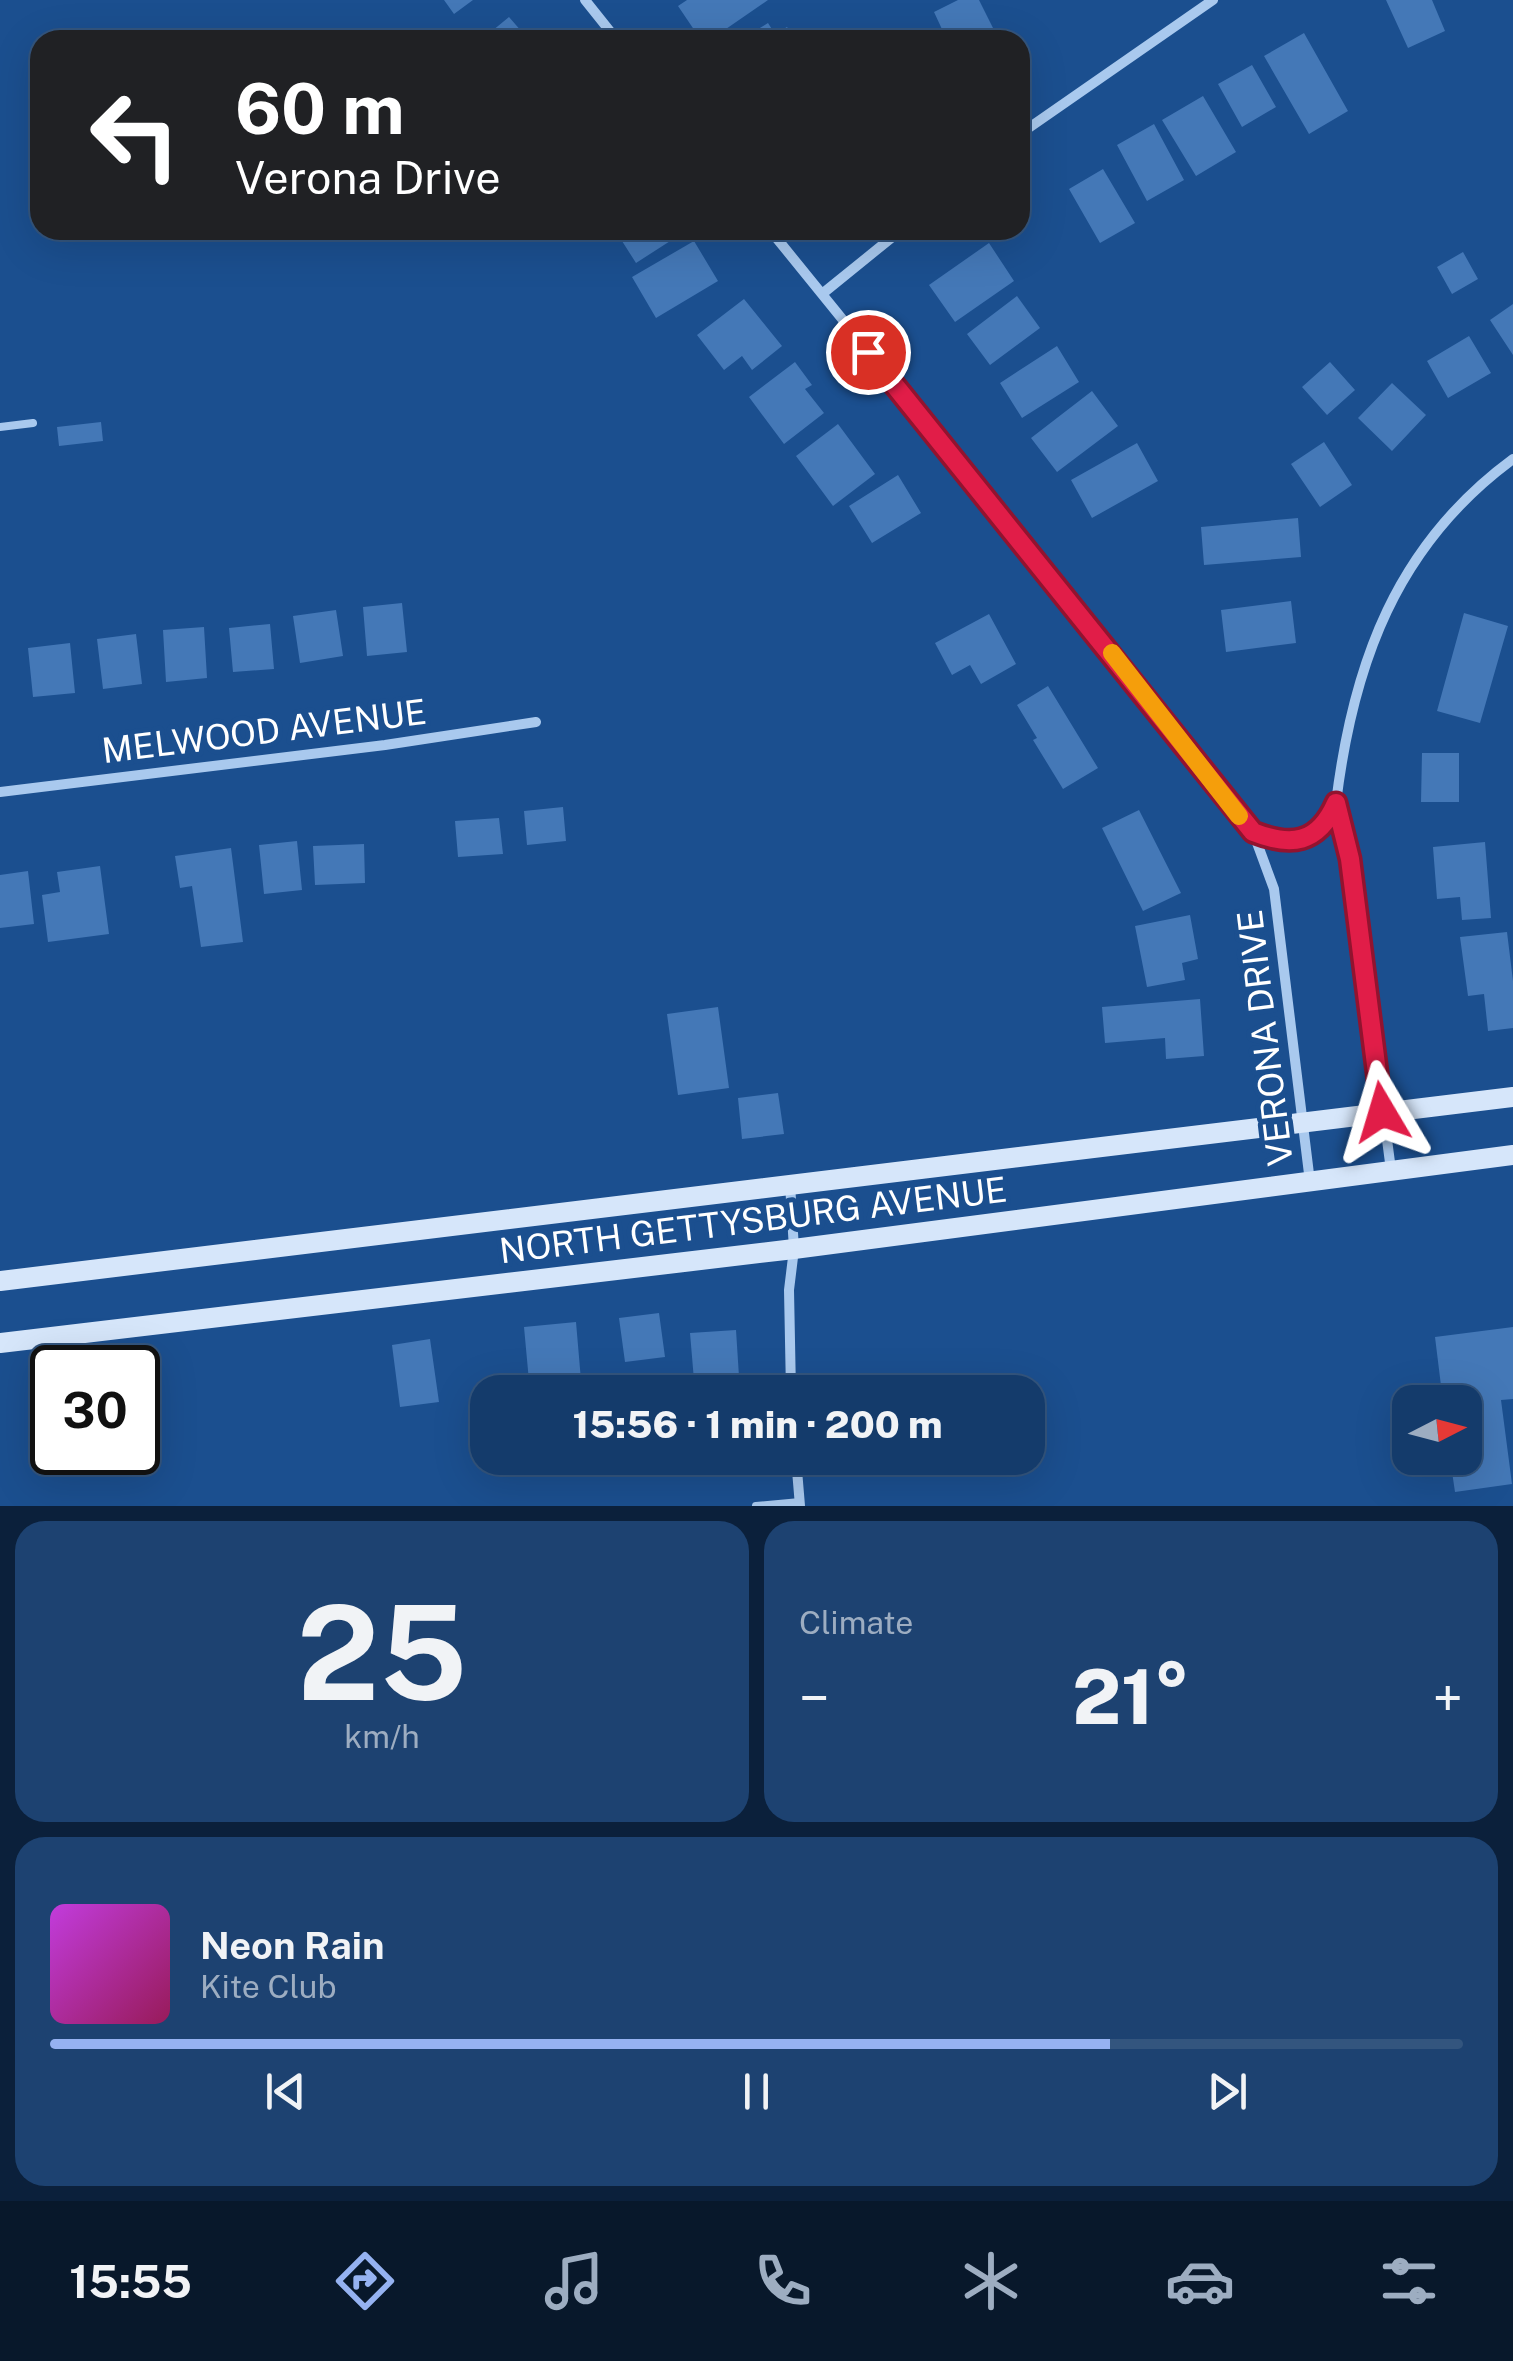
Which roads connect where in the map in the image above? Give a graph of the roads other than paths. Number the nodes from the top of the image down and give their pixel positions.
1 (585, 0) edge
2 (1213, 0) edge
3 (609, 30) edge
4 (1030, 127) edge
5 (778, 240) edge
6 (890, 240) edge
7 (822, 294) junction
8 (33, 423) dead end
9 (0, 427) edge
10 (1513, 460) edge
11 (536, 722) dead end
12 (0, 792) edge
13 (1336, 803) junction
14 (1253, 832) junction
15 (1513, 1096) edge
16 (1382, 1112) junction
17 (1302, 1124) junction
18 (1513, 1155) edge
19 (1391, 1171) junction
20 (1310, 1182) junction
21 (790, 1184) junction
22 (794, 1249) junction
23 (0, 1281) edge
24 (0, 1343) edge
25 (791, 1375) edge
26 (797, 1475) edge
27 (800, 1504) edge
28 (756, 1506) edge

1 - 3 street
2 - 4 street
5 - 7 street, VERONA DRIVE
6 - 7 street
7 - 14 street, VERONA DRIVE
8 - 9 lane
10 - 13 street
11 - 12 street, MELWOOD AVENUE
13 - 14 street
13 - 16 street
14 - 17 street, VERONA DRIVE
15 - 16 main road, NORTH GETTYSBURG AVENUE
16 - 17 main road, NORTH GETTYSBURG AVENUE
16 - 19 street
17 - 20 street, VERONA DRIVE
17 - 21 main road, NORTH GETTYSBURG AVENUE
18 - 19 main road, NORTH GETTYSBURG AVENUE
19 - 20 main road, NORTH GETTYSBURG AVENUE
20 - 22 main road, NORTH GETTYSBURG AVENUE
21 - 22 street
21 - 23 main road, NORTH GETTYSBURG AVENUE
22 - 24 main road, NORTH GETTYSBURG AVENUE
22 - 25 street
26 - 27 street
27 - 28 lane

